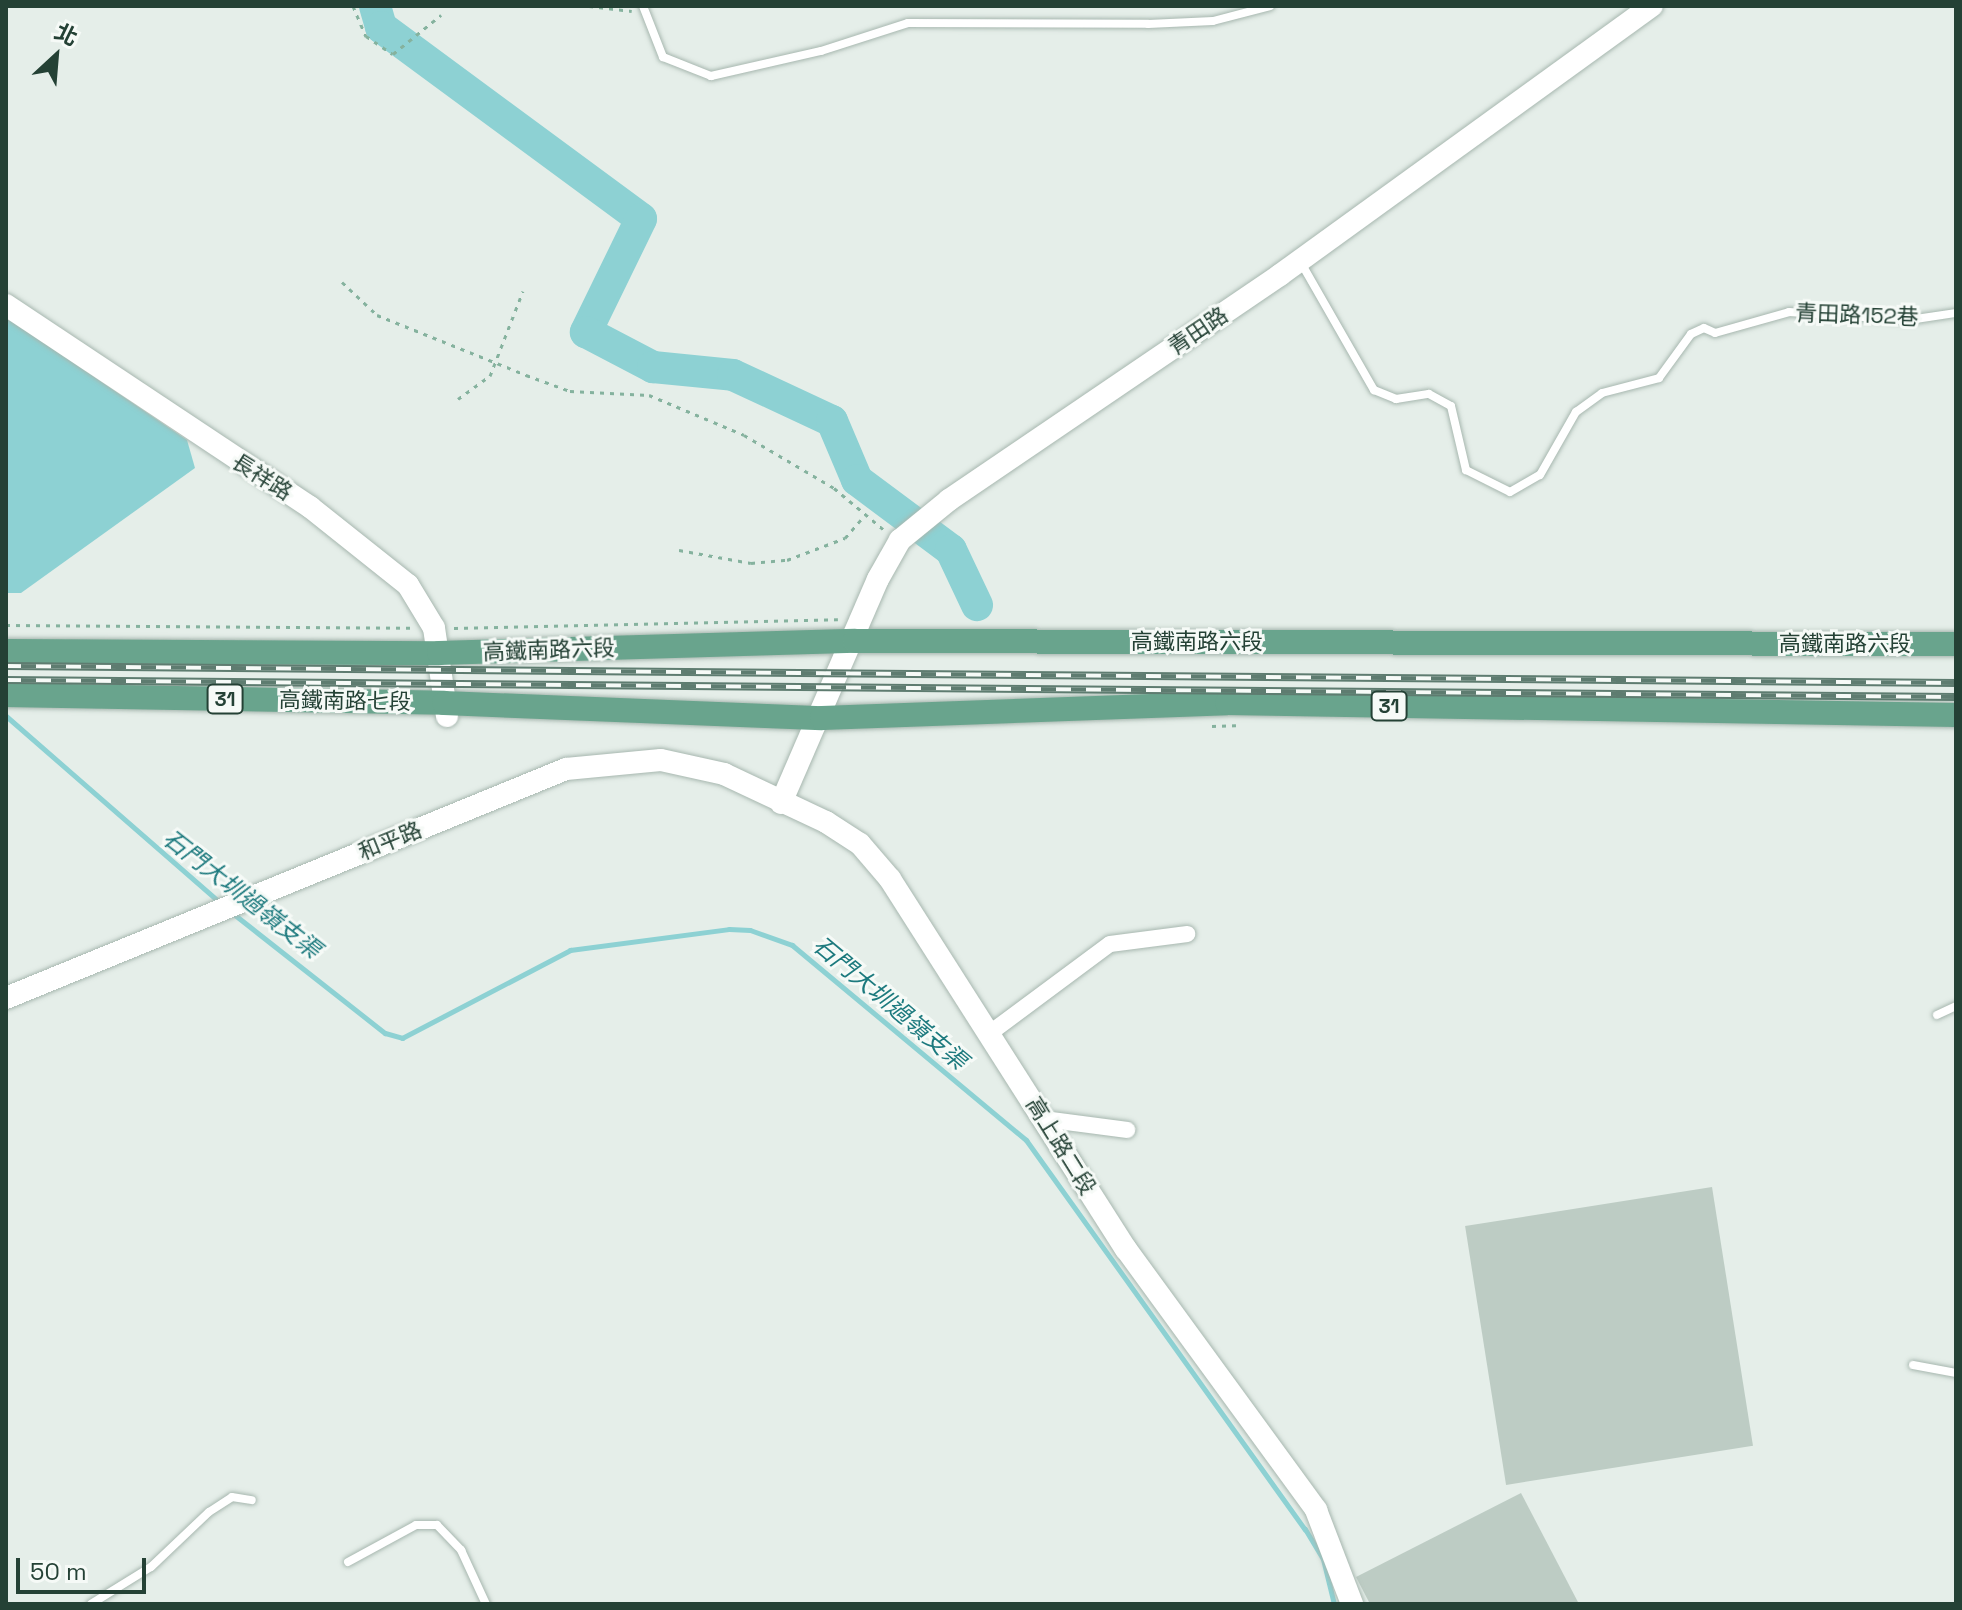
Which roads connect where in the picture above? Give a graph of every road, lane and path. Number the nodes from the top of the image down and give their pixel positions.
1 (353, 6) edge
2 (589, 6) edge
3 (1270, 6) edge
4 (1652, 6) edge
5 (643, 9) edge
6 (441, 15) dead end
7 (1300, 261) junction
8 (342, 282) dead end
9 (523, 291) dead end
10 (6, 305) edge
11 (1956, 313) edge
12 (498, 361) junction
13 (458, 399) dead end
14 (864, 516) junction
15 (915, 528) junction
16 (679, 550) dead end
17 (855, 641) junction
18 (1956, 644) edge
19 (6, 651) edge
20 (439, 653) junction
21 (6, 695) edge
22 (446, 710) junction
23 (1956, 715) edge
24 (822, 718) junction
25 (781, 803) junction
26 (1187, 934) dead end
27 (6, 998) edge
28 (1956, 1006) edge
29 (1937, 1015) dead end
30 (990, 1033) junction
31 (1044, 1119) junction
32 (1127, 1130) dead end
33 (1913, 1365) dead end
34 (1956, 1373) edge
35 (252, 1500) dead end
36 (348, 1562) dead end
37 (91, 1604) edge
38 (486, 1604) edge
39 (1352, 1604) edge

1 - 6 path
2 - 5 path
3 - 5 lane
4 - 7 street, 青田路
7 - 11 lane, 青田路152巷
7 - 15 street, 青田路
8 - 12 path
9 - 12 path
10 - 20 street, 長祥路
12 - 13 path
12 - 14 path
14 - 15 path
14 - 16 path
15 - 17 street, 青田路
17 - 18 main road, 高鐵南路六段 / 31
17 - 20 main road, 高鐵南路六段 / 31
17 - 24 street, 青田路
19 - 20 main road, 31
20 - 22 street, 長祥路
21 - 22 main road, 高鐵南路七段 / 31
22 - 24 main road, 31
23 - 24 main road, 31
24 - 25 street
25 - 27 street, 和平路
25 - 30 street, 高上路二段
26 - 30 street
28 - 29 lane
30 - 31 street, 高上路二段
31 - 32 street
31 - 39 street, 高上路二段
33 - 34 lane
35 - 37 lane
36 - 38 lane

